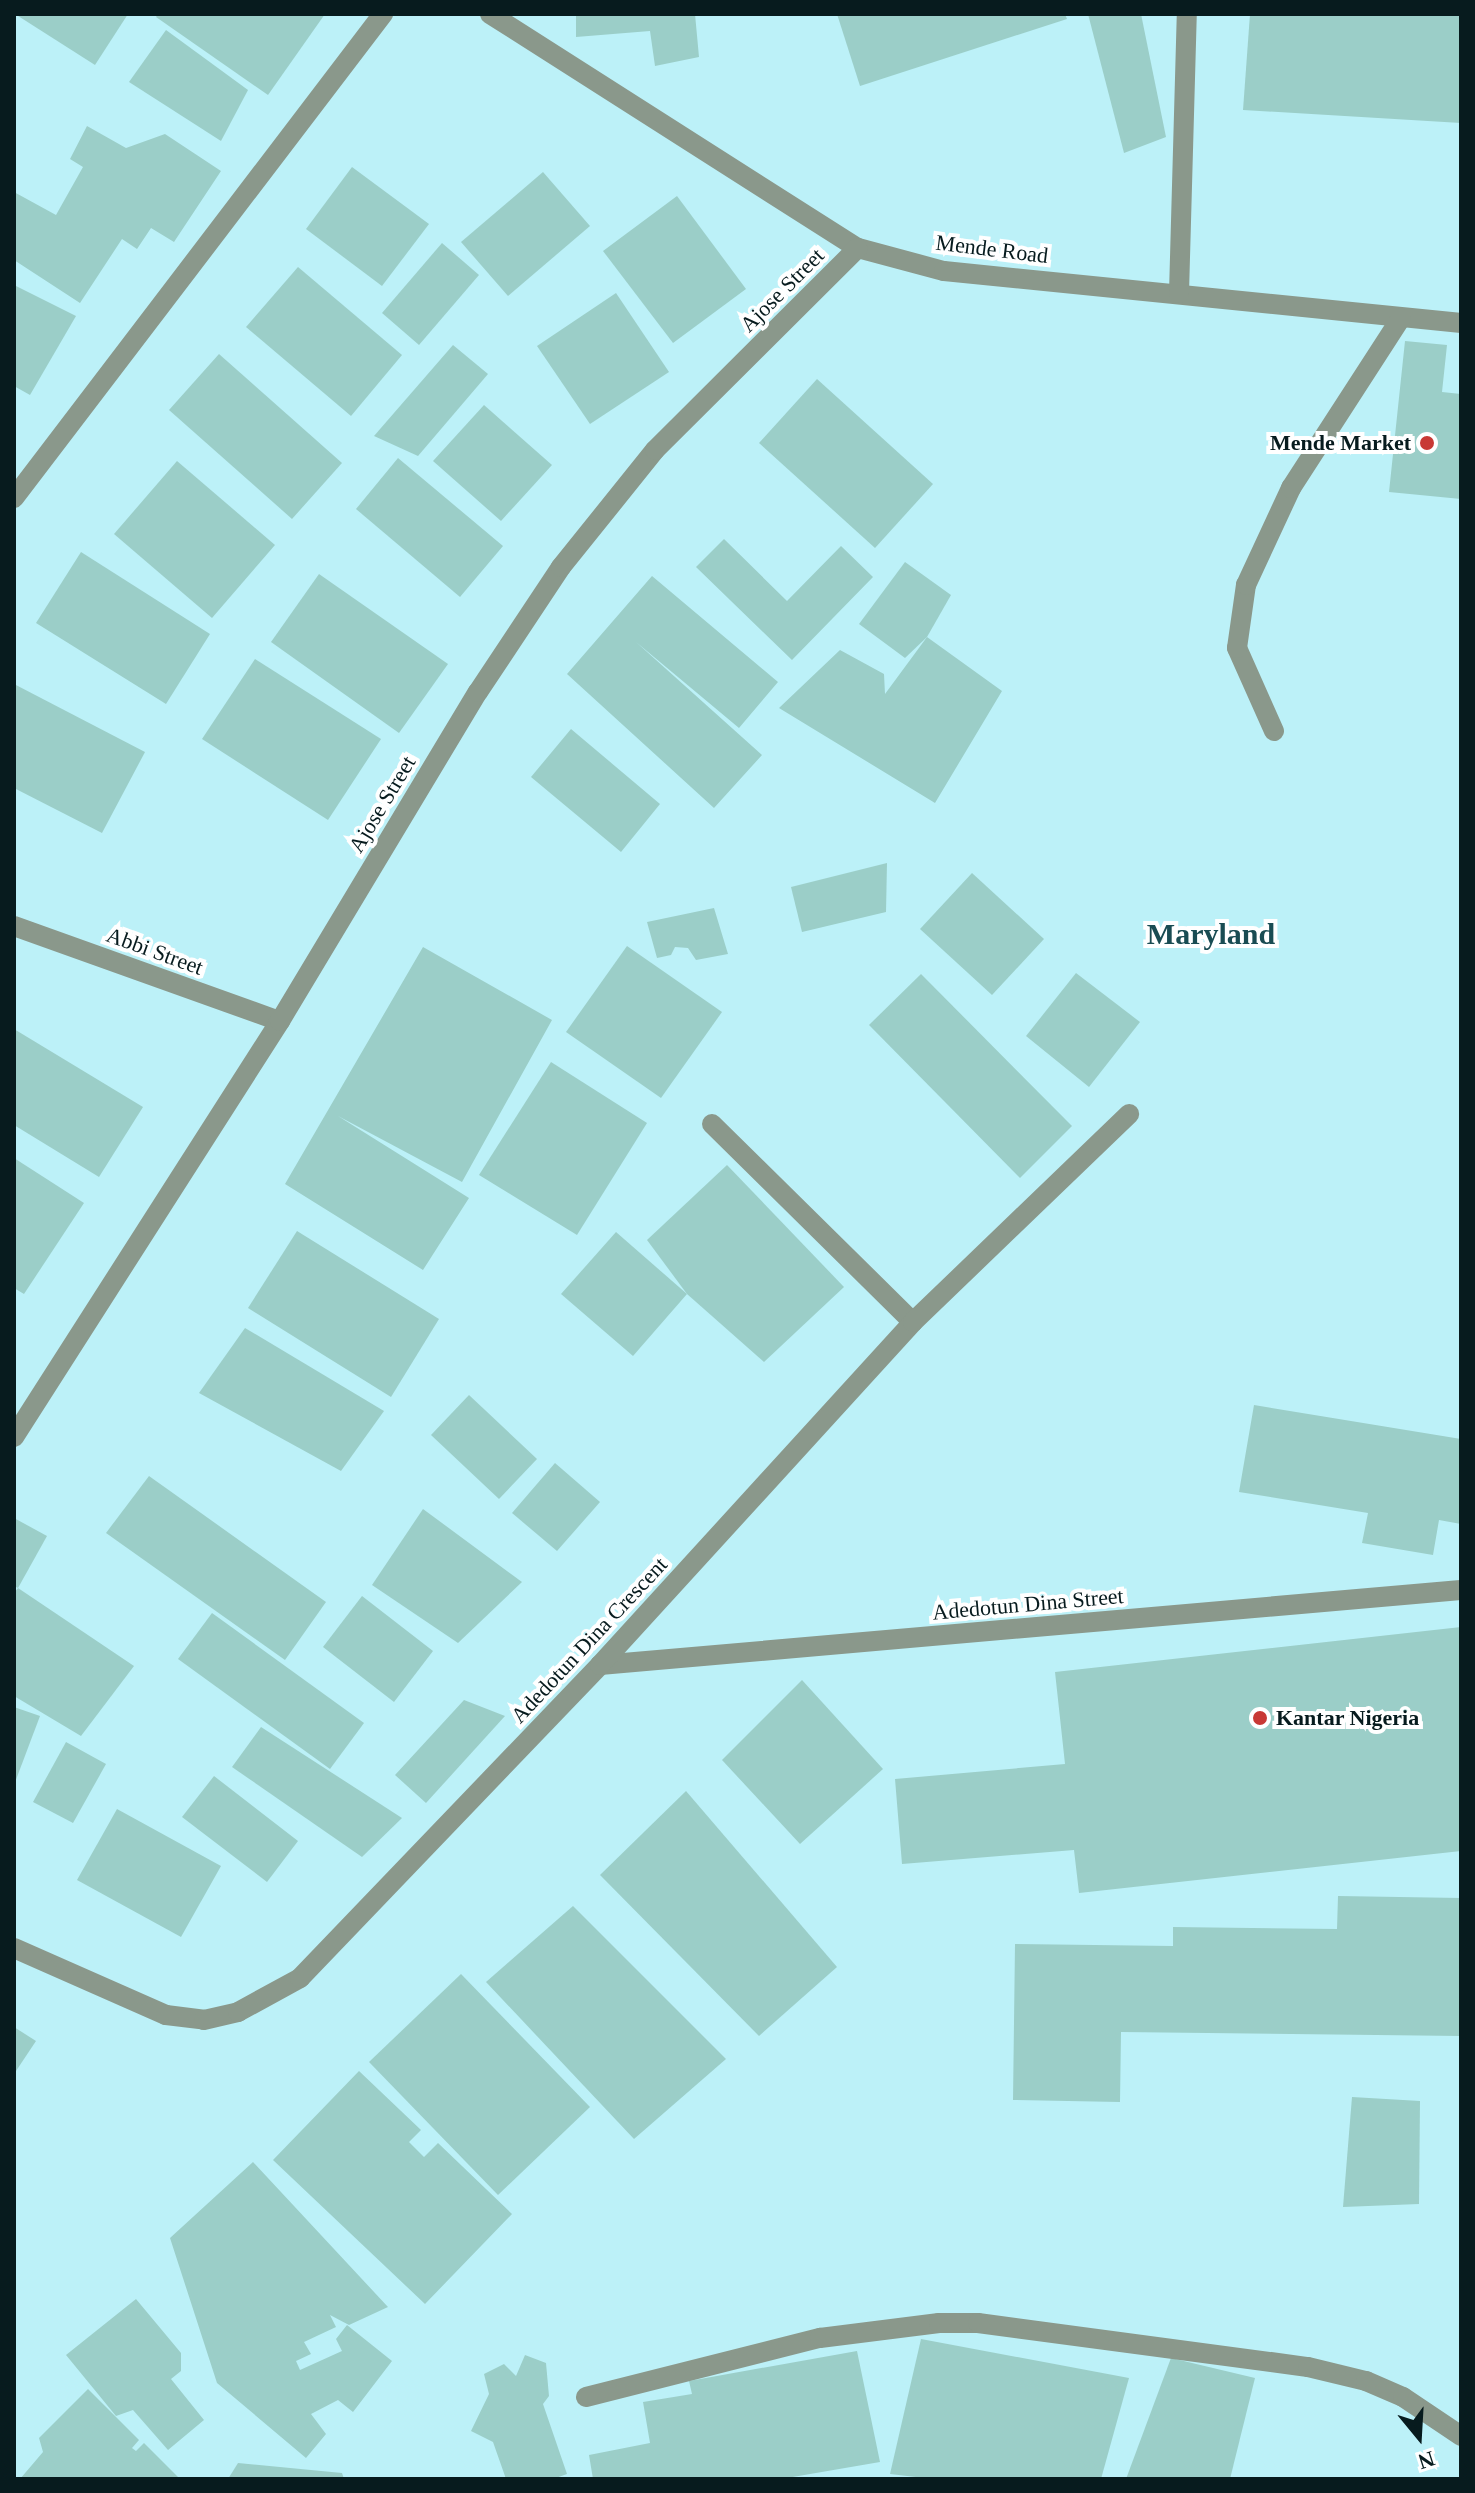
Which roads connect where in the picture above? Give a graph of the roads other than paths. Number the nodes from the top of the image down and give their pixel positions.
1 (383, 14) edge
2 (490, 14) edge
3 (1187, 14) edge
4 (858, 248) junction
5 (1179, 293) junction
6 (1401, 318) junction
7 (1461, 323) edge
8 (14, 498) edge
9 (1274, 731) dead end
10 (14, 926) edge
11 (280, 1021) junction
12 (1129, 1114) dead end
13 (712, 1124) dead end
14 (913, 1322) junction
15 (14, 1437) edge
16 (1461, 1590) edge
17 (600, 1665) junction
18 (14, 1948) edge
19 (586, 2397) dead end
20 (1461, 2436) edge

1 - 8 street
2 - 4 street, Mende Road
3 - 5 street
4 - 5 street, Mende Road
4 - 11 street, Ajose Street
5 - 6 street, Mende Road
6 - 7 street, Mende Road
6 - 9 street
10 - 11 street, Abbi Street
11 - 15 street, Ajose Street
12 - 14 street, Adedotun Dina Crescent
13 - 14 street
14 - 17 street, Adedotun Dina Crescent
16 - 17 street, Adedotun Dina Street
17 - 18 street, Adedotun Dina Crescent
19 - 20 street

